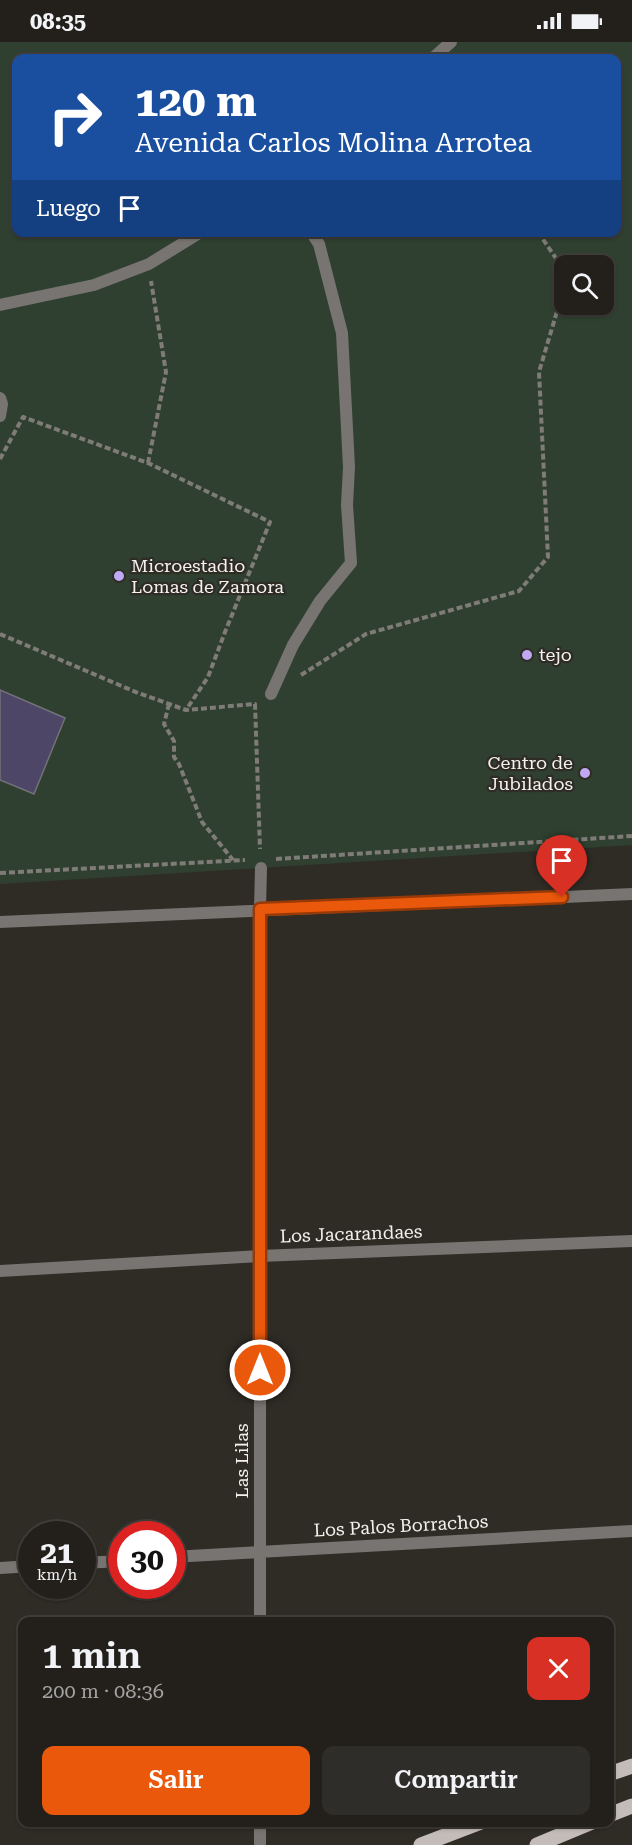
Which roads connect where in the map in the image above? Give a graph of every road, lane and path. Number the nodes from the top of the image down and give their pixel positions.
1 (451, 42) edge
2 (438, 54) edge
3 (193, 237) edge
4 (314, 237) edge
5 (541, 237) edge
6 (554, 255) edge
7 (149, 264) junction
8 (0, 305) edge
9 (556, 315) edge
10 (0, 398) edge
11 (0, 416) edge
12 (0, 459) edge
13 (148, 463) junction
14 (0, 634) edge
15 (271, 694) junction
16 (169, 704) junction
17 (255, 704) junction
18 (186, 710) junction
19 (632, 836) edge
20 (234, 861) junction
21 (261, 864) junction
22 (0, 873) edge
23 (632, 894) edge
24 (260, 909) junction
25 (0, 922) edge
26 (632, 1241) edge
27 (260, 1256) junction
28 (0, 1271) edge
29 (632, 1531) edge
30 (259, 1552) junction
31 (186, 1556) edge
32 (18, 1567) edge
33 (0, 1568) edge
34 (260, 1617) edge
35 (632, 1766) edge
36 (614, 1772) edge
37 (632, 1806) edge
38 (614, 1813) edge
39 (260, 1827) edge
40 (468, 1827) edge
41 (580, 1827) edge
42 (260, 1845) edge
43 (421, 1845) edge
44 (537, 1845) edge

1 - 2 street
3 - 7 street
4 - 15 street
5 - 6 path
7 - 8 street
7 - 13 path
9 - 15 path
10 - 11 street
12 - 13 path
13 - 18 path
14 - 16 path
15 - 17 path
16 - 18 path
16 - 20 path
17 - 18 path
17 - 21 path
19 - 21 path
20 - 21 path
20 - 22 path
21 - 24 street, Las Lilas
23 - 24 street
24 - 25 street
24 - 27 street, Las Lilas
26 - 27 street, Los Jacarandaes
27 - 28 street, Los Jacarandaes
27 - 30 street, Las Lilas
29 - 30 street, Los Palos Borrachos
30 - 31 street, Los Palos Borrachos
30 - 34 street, Las Lilas
32 - 33 street
35 - 36 main road
37 - 38 main road
39 - 42 street
40 - 43 main road
41 - 44 main road

